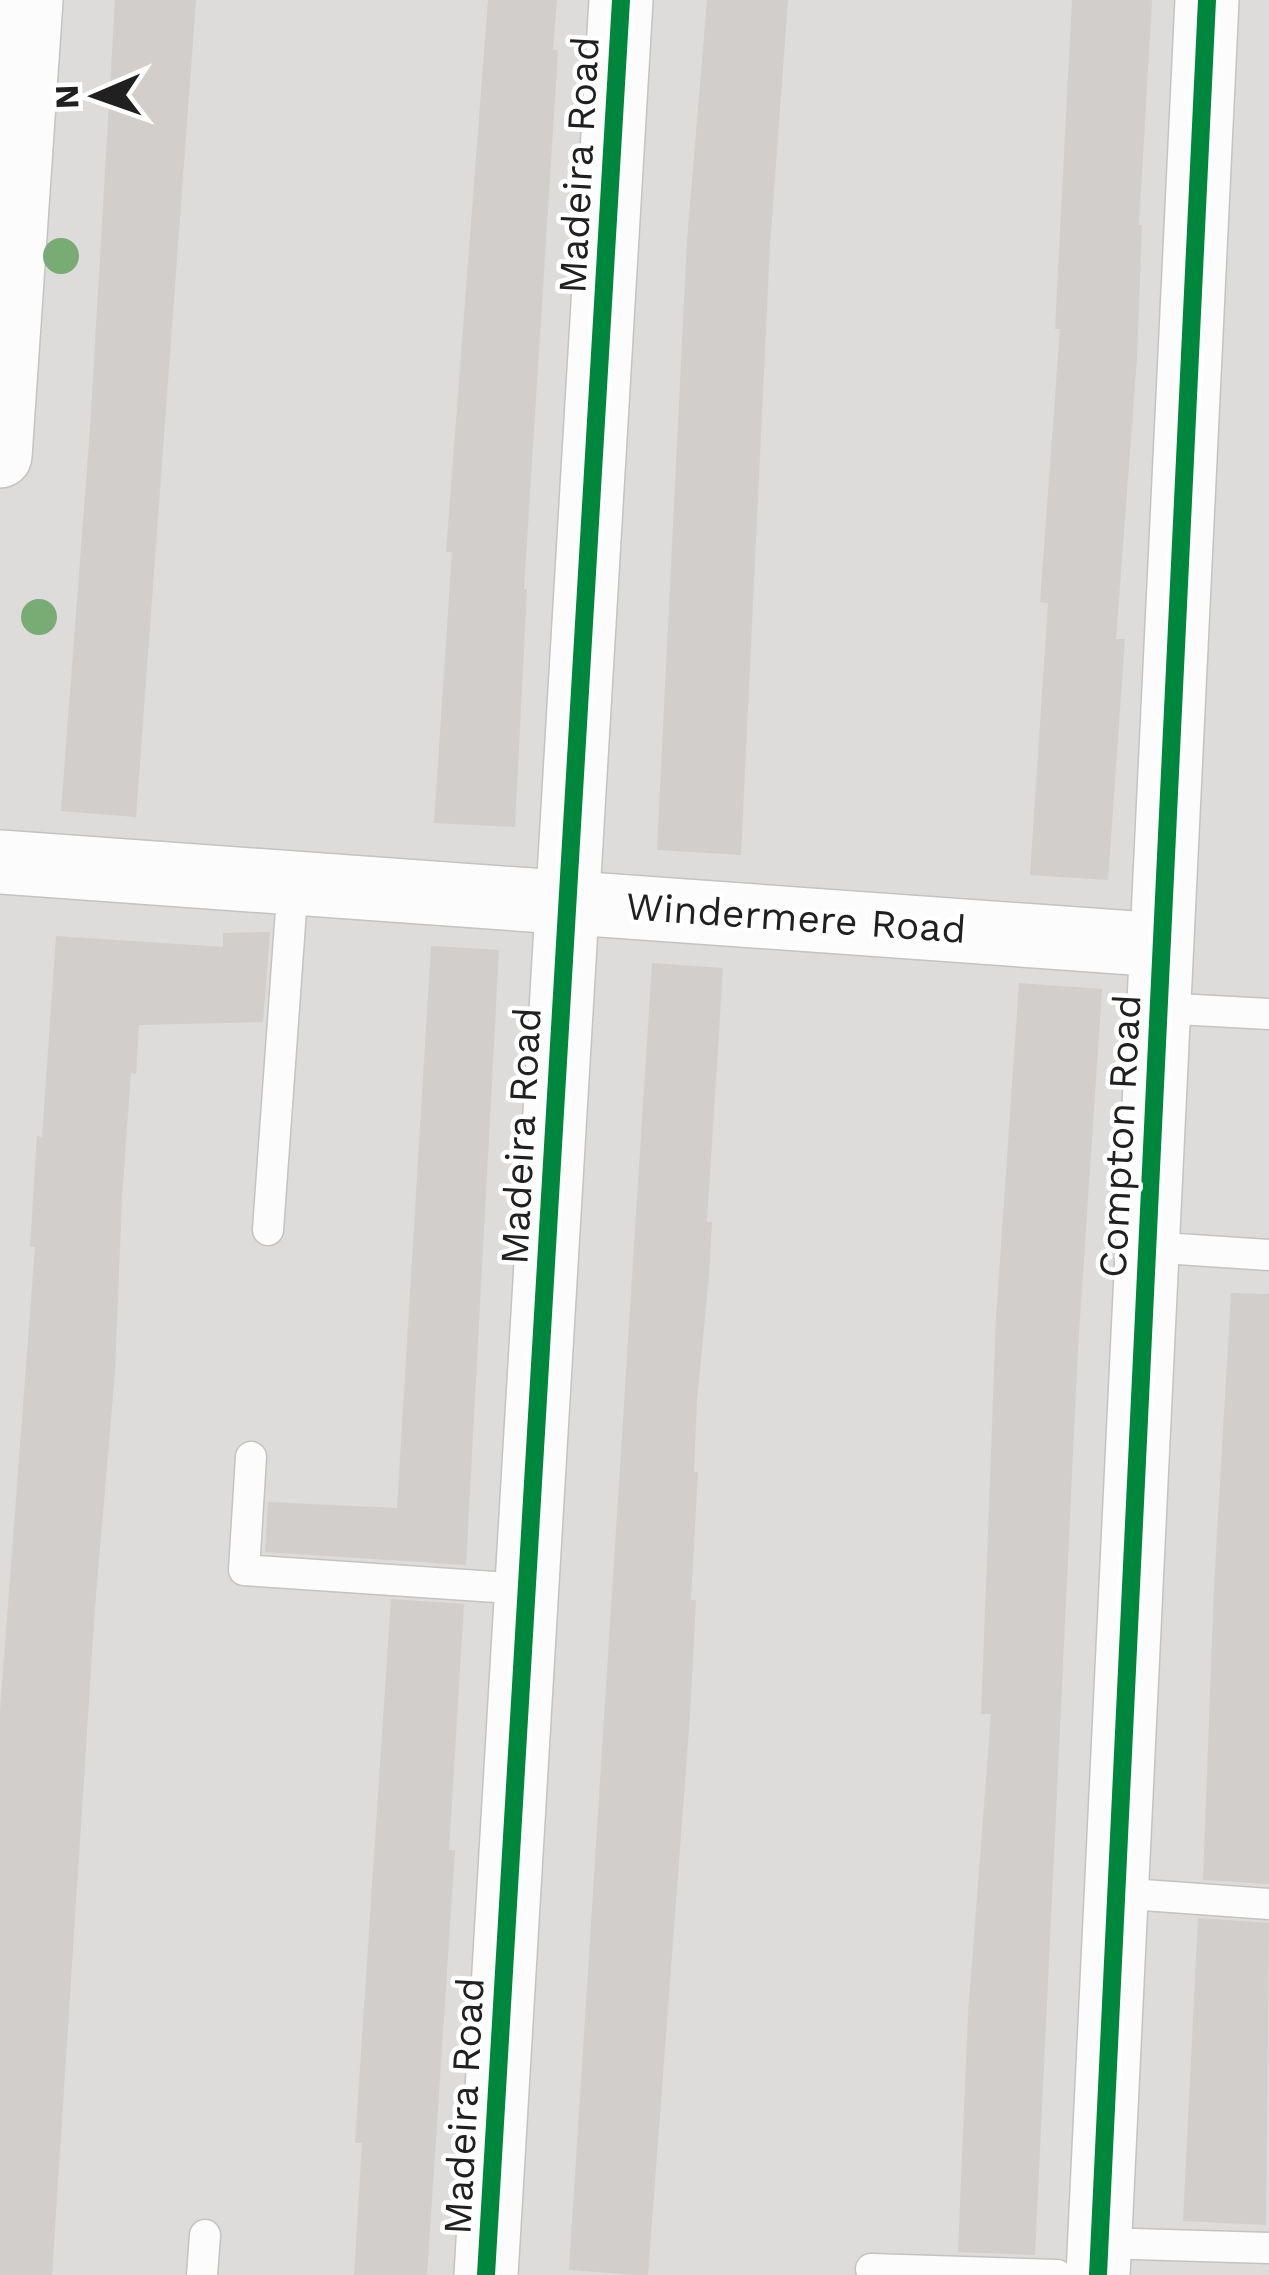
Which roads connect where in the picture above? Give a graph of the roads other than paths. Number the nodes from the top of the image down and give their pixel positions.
1 (31, 0) edge
2 (621, 0) edge
3 (1207, 0) edge
4 (0, 456) edge
5 (0, 862) edge
6 (293, 882) junction
7 (567, 900) junction
8 (1161, 945) junction
9 (1159, 1008) junction
10 (1269, 1014) edge
11 (268, 1231) dead end
12 (1147, 1247) junction
13 (1269, 1255) edge
14 (251, 1457) dead end
15 (526, 1589) junction
16 (1116, 1893) junction
17 (1269, 1904) edge
18 (205, 2235) dead end
19 (1269, 2248) edge
20 (1085, 2264) edge
21 (871, 2269) dead end
22 (202, 2275) edge
23 (486, 2275) edge

1 - 4 street
2 - 7 street, Madeira Road
3 - 8 street, Compton Road
5 - 6 street, Windermere Road
6 - 7 street, Windermere Road
6 - 11 lane
7 - 8 street, Windermere Road
7 - 15 street, Madeira Road
8 - 9 street, Compton Road
9 - 10 lane
9 - 12 street, Compton Road
12 - 13 lane
12 - 16 street, Compton Road
14 - 15 lane
15 - 23 street, Madeira Road
16 - 17 lane
16 - 20 street, Compton Road
18 - 22 lane
19 - 20 lane
20 - 21 lane

